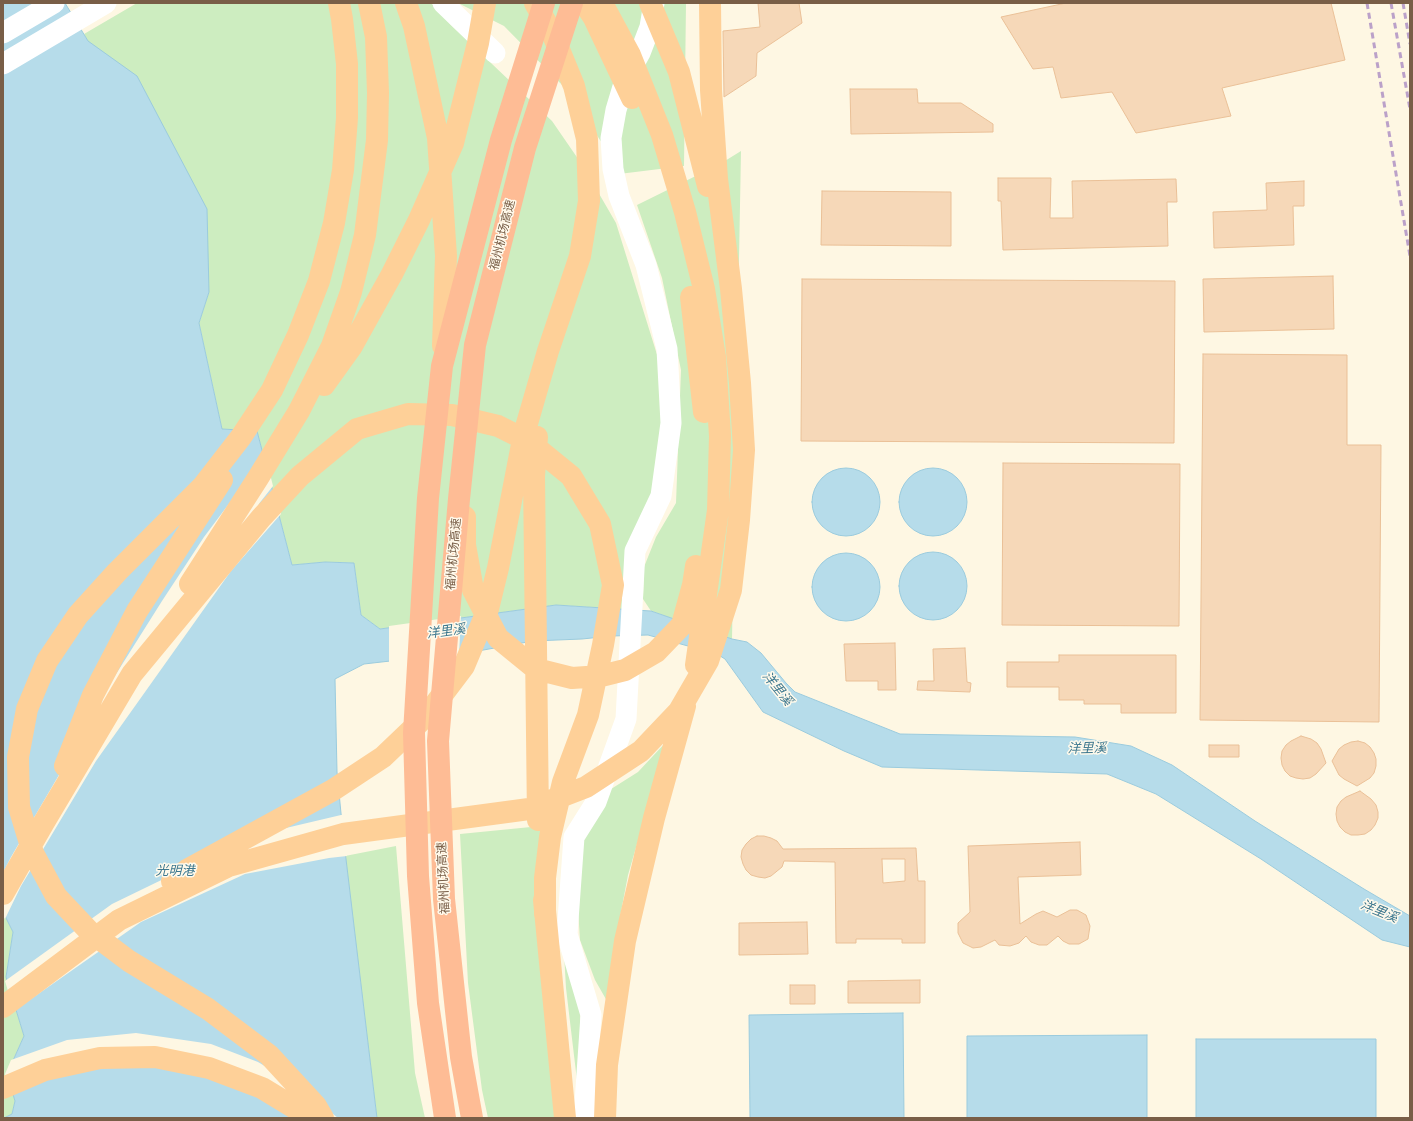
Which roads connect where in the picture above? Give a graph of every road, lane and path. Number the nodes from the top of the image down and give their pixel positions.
1 (54, 3) edge
2 (106, 3) edge
3 (339, 3) edge
4 (369, 3) edge
5 (406, 3) edge
6 (444, 3) edge
7 (485, 3) edge
8 (535, 3) edge
9 (544, 3) edge
10 (572, 3) edge
11 (584, 3) edge
12 (602, 3) edge
13 (650, 3) edge
14 (654, 3) edge
15 (710, 3) edge
16 (3, 33) edge
17 (495, 53) dead end
18 (3, 64) edge
19 (731, 289) junction
20 (548, 351) junction
21 (442, 366) junction
22 (272, 390) junction
23 (464, 455) junction
24 (244, 500) junction
25 (132, 674) junction
26 (43, 824) junction
27 (3, 894) edge
28 (545, 914) junction
29 (119, 920) junction
30 (3, 1006) edge
31 (3, 1088) edge
32 (308, 1118) edge
33 (323, 1118) edge
34 (446, 1118) edge
35 (472, 1118) edge
36 (565, 1118) edge
37 (584, 1118) edge
38 (605, 1118) edge

1 - 16 main road
2 - 18 main road
3 - 22 highway
4 - 24 highway
5 - 21 highway
6 - 17 main road
7 - 24 highway
8 - 20 highway
9 - 21 highway, 福州机场高速
10 - 23 highway, 福州机场高速
11 - 23 highway
12 - 38 highway
13 - 19 highway
14 - 37 main road
15 - 19 highway
19 - 29 highway
20 - 28 highway
20 - 29 highway
21 - 34 highway, 福州机场高速
22 - 26 highway
22 - 33 highway
23 - 35 highway, 福州机场高速
24 - 25 highway
25 - 26 highway
25 - 28 highway
26 - 27 highway
28 - 36 highway
29 - 30 highway
31 - 32 highway

